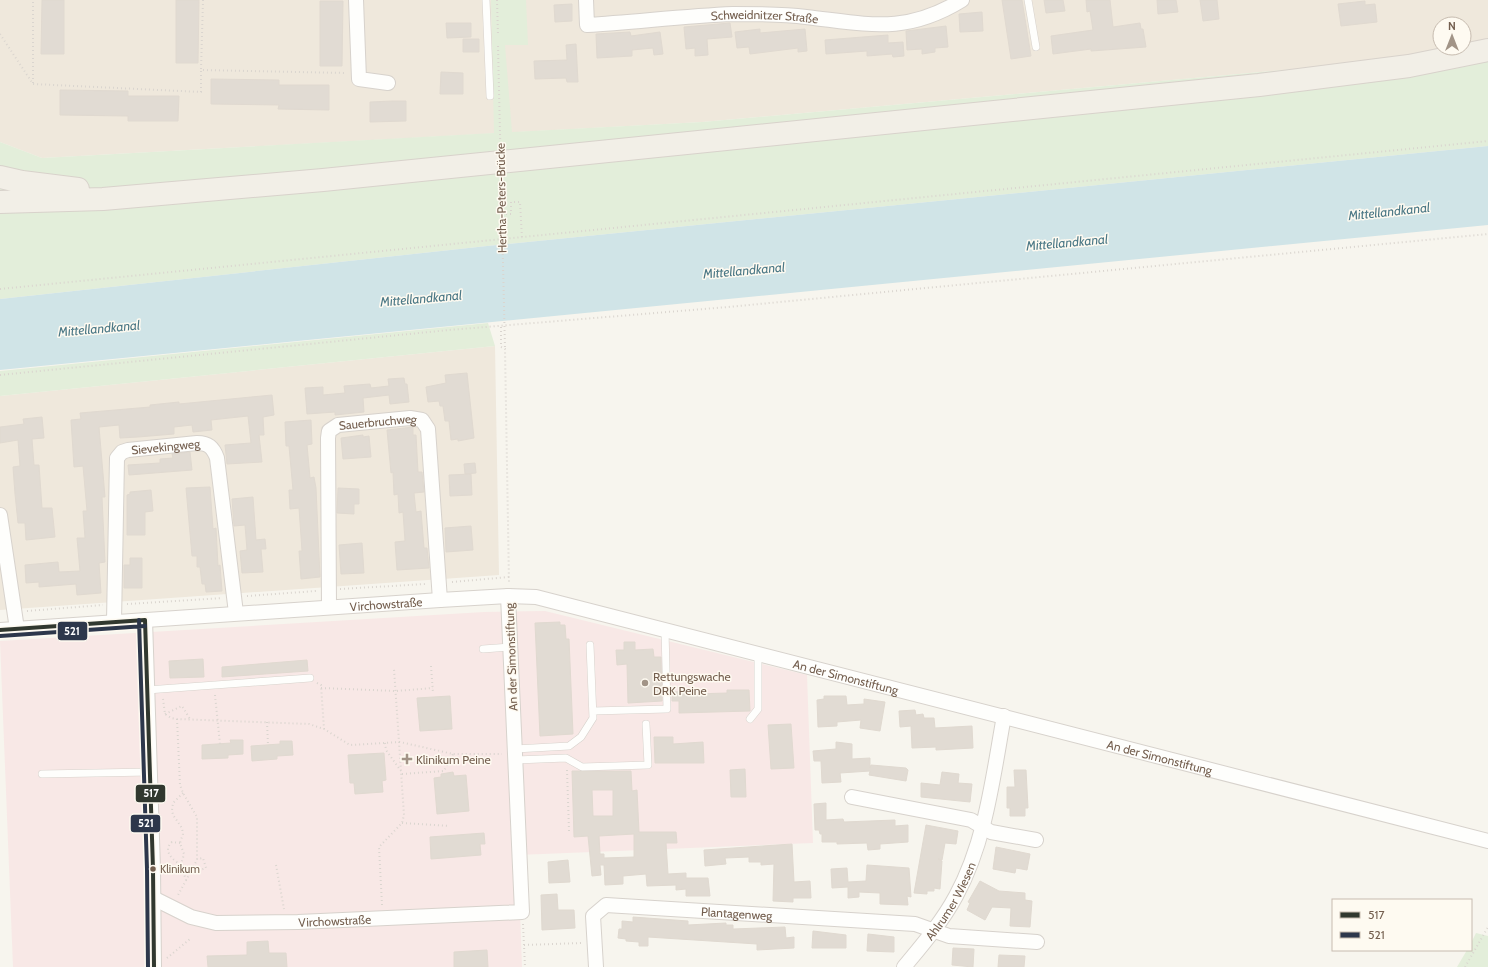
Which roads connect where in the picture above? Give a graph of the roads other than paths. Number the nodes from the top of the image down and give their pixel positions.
1 (356, 0) edge
2 (486, 0) edge
3 (586, 0) edge
4 (962, 0) edge
5 (1028, 0) edge
6 (1036, 47) dead end
7 (1488, 50) edge
8 (388, 83) dead end
9 (490, 96) dead end
10 (0, 176) edge
11 (136, 196) junction
12 (103, 199) junction
13 (0, 202) edge
14 (0, 216) edge
15 (0, 515) edge
16 (508, 596) junction
17 (440, 600) junction
18 (329, 607) junction
19 (236, 614) junction
20 (145, 620) junction
21 (114, 622) junction
22 (18, 629) junction
23 (0, 630) edge
24 (665, 630) junction
25 (590, 645) dead end
26 (511, 647) junction
27 (483, 649) dead end
28 (758, 653) junction
29 (310, 678) road end
30 (147, 690) junction
31 (593, 711) junction
32 (1004, 716) junction
33 (750, 720) dead end
34 (646, 724) dead end
35 (515, 754) junction
36 (150, 772) junction
37 (42, 774) dead end
38 (852, 798) dead end
39 (983, 827) junction
40 (1036, 840) dead end
41 (1488, 841) edge
42 (153, 898) junction
43 (522, 912) joint
44 (935, 930) junction
45 (1037, 942) dead end
46 (156, 965) edge
47 (596, 967) edge
48 (904, 967) edge

1 - 8 street
2 - 9 lane
3 - 4 street, Schweidnitzer Straße
5 - 6 lane
7 - 11 main road
10 - 11 main road
11 - 12 main road
12 - 13 main road
12 - 14 main road
15 - 22 street
16 - 17 street, Virchowstraße
16 - 24 street, An der Simonstiftung
16 - 26 street, An der Simonstiftung
17 - 18 street, Virchowstraße
17 - 18 street, Sauerbruchweg
18 - 19 street, Virchowstraße
19 - 20 street, Virchowstraße
19 - 21 street, Sievekingweg
20 - 21 street, Virchowstraße
20 - 30 street
21 - 22 street, Virchowstraße
22 - 23 street, Virchowstraße
24 - 28 street, An der Simonstiftung
24 - 31 lane
25 - 31 lane
26 - 27 lane
26 - 35 street, An der Simonstiftung
28 - 32 street, An der Simonstiftung
28 - 33 lane
29 - 30 lane
30 - 36 street
31 - 35 lane
32 - 39 street, Ahlrumer Wiesen
32 - 41 street, An der Simonstiftung
34 - 35 lane
35 - 43 street, An der Simonstiftung
36 - 37 lane
36 - 42 street
38 - 39 street
39 - 40 street
39 - 44 street, Ahlrumer Wiesen
42 - 43 street, Virchowstraße
42 - 46 street
44 - 45 street
44 - 47 street, Plantagenweg
44 - 48 street, Ahlrumer Wiesen

